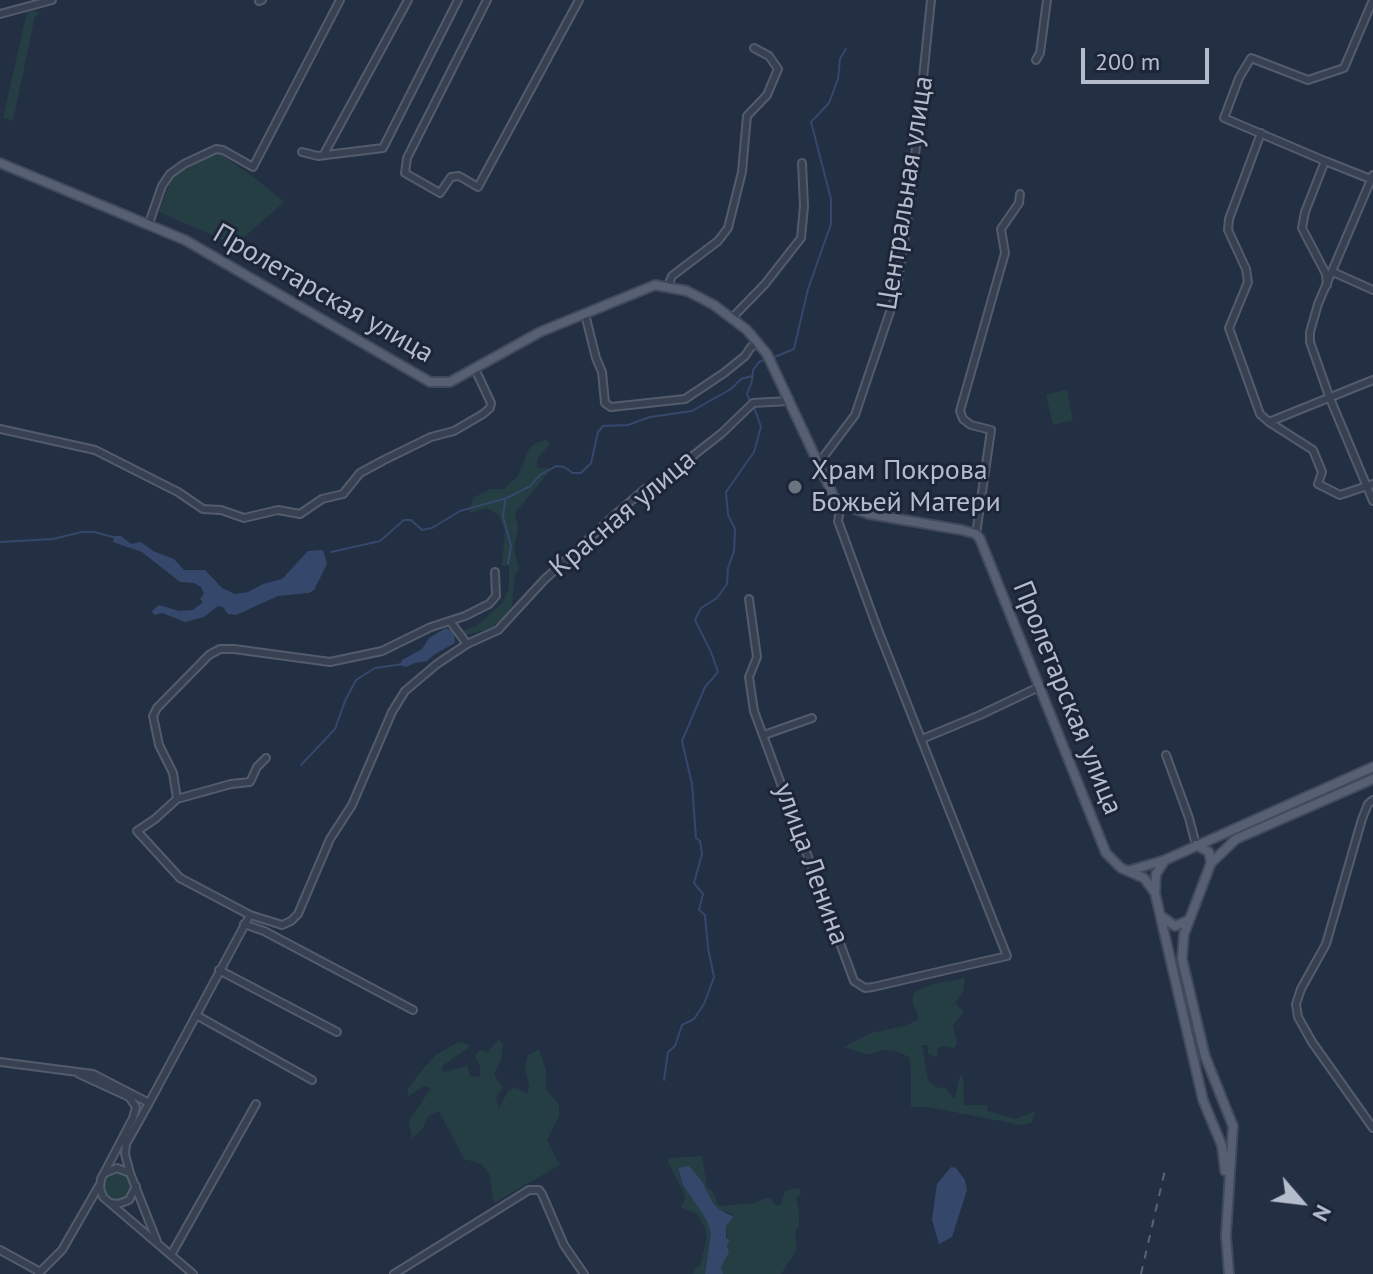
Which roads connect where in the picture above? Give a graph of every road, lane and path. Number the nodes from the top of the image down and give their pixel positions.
1 (52, 0) edge
2 (340, 0) edge
3 (408, 0) edge
4 (458, 0) edge
5 (487, 0) edge
6 (579, 0) edge
7 (931, 0) edge
8 (1047, 0) edge
9 (1373, 0) edge
10 (0, 14) edge
11 (754, 48) dead end
12 (1036, 60) dead end
13 (1261, 133) junction
14 (302, 152) dead end
15 (324, 154) junction
16 (1325, 161) junction
17 (0, 163) edge
18 (802, 163) dead end
19 (1372, 178) edge
20 (1020, 194) dead end
21 (149, 223) junction
22 (1333, 272) junction
23 (1327, 285) junction
24 (668, 286) junction
25 (1373, 290) edge
26 (585, 314) junction
27 (732, 318) junction
28 (760, 342) junction
29 (475, 369) junction
30 (1373, 380) edge
31 (1329, 396) junction
32 (788, 401) junction
33 (1269, 422) junction
34 (0, 429) edge
35 (818, 464) junction
36 (1370, 485) edge
37 (1373, 501) edge
38 (841, 504) junction
39 (976, 534) junction
40 (495, 572) dead end
41 (749, 599) dead end
42 (450, 621) junction
43 (467, 644) junction
44 (1039, 687) junction
45 (812, 718) dead end
46 (764, 735) junction
47 (922, 739) junction
48 (1166, 755) dead end
49 (266, 758) dead end
50 (1373, 767) edge
51 (1373, 779) edge
52 (1329, 786) junction
53 (1334, 796) junction
54 (177, 799) junction
55 (1373, 800) edge
56 (1196, 845) junction
57 (1165, 860) junction
58 (1211, 863) junction
59 (1127, 871) junction
60 (1155, 893) junction
61 (250, 915) junction
62 (1161, 915) junction
63 (1189, 920) junction
64 (244, 924) junction
65 (219, 970) junction
66 (413, 1010) dead end
67 (196, 1015) junction
68 (337, 1032) dead end
69 (0, 1062) edge
70 (72, 1071) junction
71 (312, 1080) dead end
72 (1220, 1092) junction
73 (1203, 1100) junction
74 (149, 1103) junction
75 (256, 1104) dead end
76 (1373, 1128) edge
77 (1233, 1133) junction
78 (1218, 1137) junction
79 (105, 1173) junction
80 (130, 1173) junction
81 (100, 1184) junction
82 (136, 1186) junction
83 (107, 1201) junction
84 (88, 1202) junction
85 (158, 1244) junction
86 (0, 1250) edge
87 (171, 1255) junction
88 (39, 1273) edge
89 (193, 1274) edge
90 (394, 1274) edge
91 (584, 1274) edge
92 (1227, 1274) edge

1 - 10 street
2 - 21 street
3 - 15 street
4 - 15 street
5 - 6 street
7 - 35 street, Центральная улица
8 - 12 street
9 - 13 street
11 - 24 street
13 - 16 street
13 - 33 street
14 - 15 street
16 - 19 street
16 - 23 street
17 - 21 main road, Пролетарская улица
18 - 27 street
19 - 22 street
20 - 39 street
21 - 29 main road, Пролетарская улица
22 - 23 street
22 - 25 street
23 - 31 street
24 - 26 main road, Пролетарская улица
24 - 27 main road
26 - 28 street
26 - 29 main road, Пролетарская улица
27 - 28 main road
28 - 32 main road
29 - 34 street
30 - 31 street
31 - 33 street
31 - 36 street
32 - 35 main road
32 - 43 street, Красная улица
33 - 36 street
35 - 38 main road
36 - 37 street
38 - 39 main road
38 - 47 street
39 - 44 main road, Пролетарская улица
40 - 42 street
41 - 46 street, улица Ленина
42 - 43 street
42 - 54 street
43 - 61 street, Красная улица
44 - 47 street
44 - 59 main road, Пролетарская улица
45 - 46 street
46 - 47 street, улица Ленина
48 - 56 street
49 - 54 street
50 - 52 main road
51 - 53 main road
52 - 53 main road
52 - 56 main road
53 - 58 main road
54 - 61 street
55 - 76 street
56 - 57 main road
56 - 58 main road
57 - 59 main road
57 - 60 main road
58 - 63 main road
59 - 60 main road, Пролетарская улица
60 - 62 main road
61 - 64 street
62 - 63 main road
62 - 73 main road
63 - 72 main road
64 - 65 street
64 - 66 street
65 - 67 street
65 - 68 street
67 - 71 street
67 - 74 street
69 - 70 street
70 - 74 street
70 - 79 street
72 - 73 main road
72 - 77 main road
73 - 78 main road
74 - 80 street
75 - 87 street
77 - 78 main road
77 - 92 main road
78 - 92 main road
79 - 80 street
79 - 81 street
80 - 82 street
81 - 83 street
81 - 84 street
82 - 83 street
82 - 85 street
83 - 84 street
83 - 85 street
84 - 88 street
85 - 87 street
86 - 88 street
87 - 89 street
90 - 91 street

